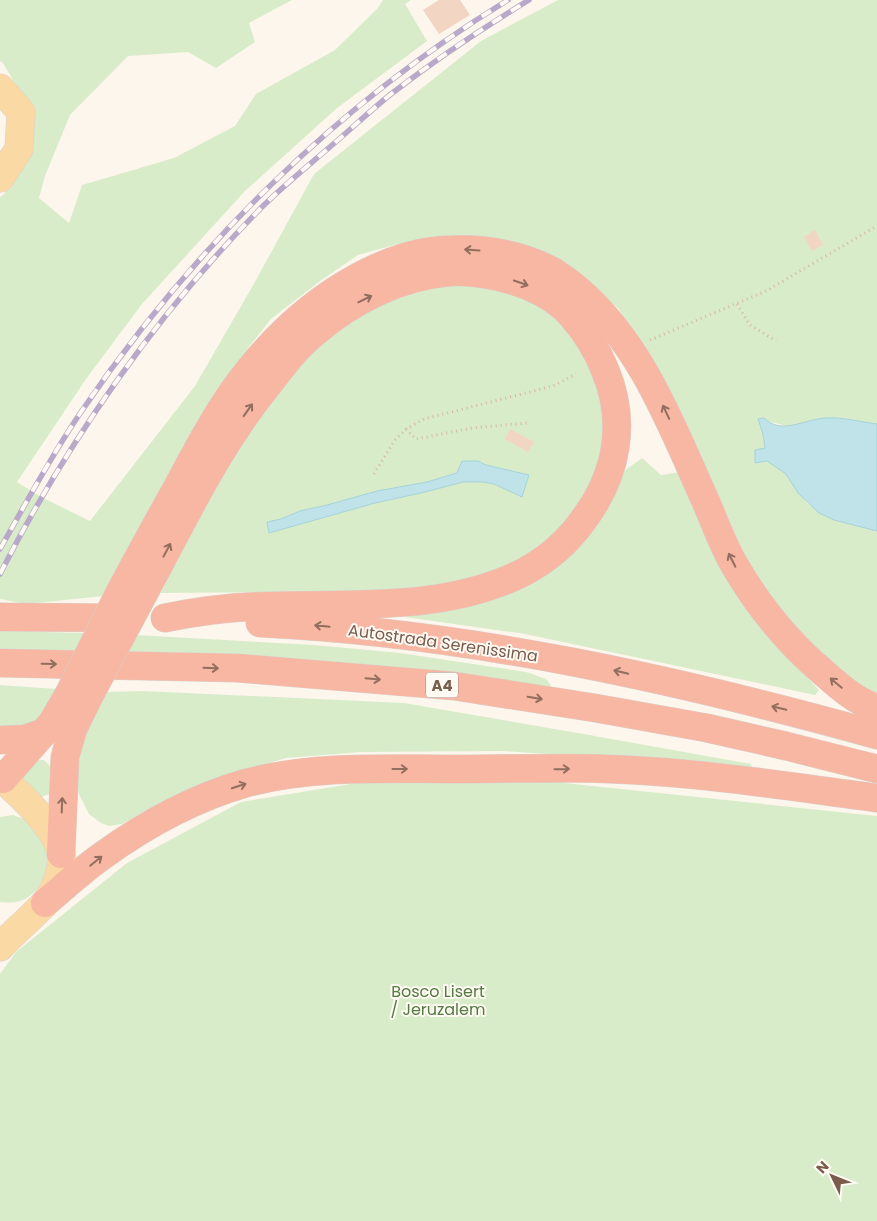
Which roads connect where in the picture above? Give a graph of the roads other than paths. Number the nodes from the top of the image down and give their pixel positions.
1 (0, 88) edge
2 (0, 178) edge
3 (132, 593) junction
4 (0, 617) edge
5 (165, 618) junction
6 (0, 662) edge
7 (78, 697) junction
8 (877, 709) edge
9 (45, 732) junction
10 (877, 735) edge
11 (0, 740) edge
12 (877, 769) edge
13 (1, 779) edge
14 (877, 798) edge
15 (61, 854) junction
16 (45, 903) junction
17 (9, 925) edge
18 (0, 947) edge

1 - 2 main road
3 -> 5 highway
3 - 7 highway, bridge
8 -> 3 highway
4 - 5 highway, Autostrada Serenissima
10 -> 5 highway, Autostrada Serenissima
6 -> 12 highway, A4
7 - 9 highway
15 -> 7 highway
9 - 11 highway
9 - 13 highway
13 - 15 main road
16 -> 14 highway
15 - 16 main road
16 - 17 main road
17 - 18 main road

